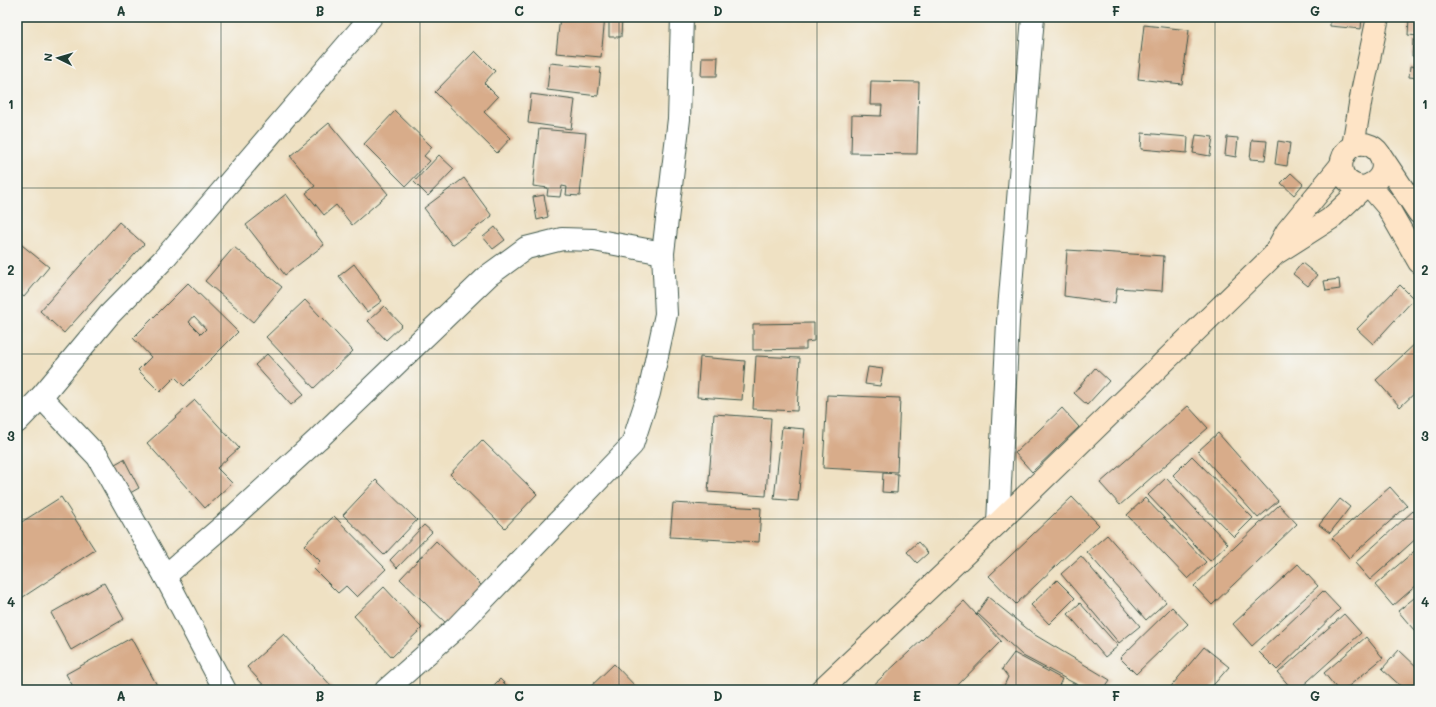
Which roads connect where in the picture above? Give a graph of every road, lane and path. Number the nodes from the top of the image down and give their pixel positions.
1 (371, 17) edge
2 (682, 17) edge
3 (1032, 17) edge
4 (1378, 17) edge
5 (1353, 146) junction
6 (1381, 156) junction
7 (1341, 165) junction
8 (1366, 186) junction
9 (1419, 213) edge
10 (663, 253) junction
11 (1275, 254) junction
12 (1419, 262) edge
13 (41, 397) junction
14 (17, 422) edge
15 (998, 523) junction
16 (165, 576) junction
17 (225, 690) edge
18 (386, 690) edge
19 (821, 690) edge

1 - 13 street
2 - 10 street
3 - 15 street
4 - 5 street
5 - 6 street
5 - 7 street
6 - 8 street
6 - 9 street
7 - 8 street
7 - 11 street
8 - 11 street
8 - 12 street
10 - 16 street
10 - 18 street
11 - 15 street
13 - 14 street
13 - 16 street
15 - 19 street
16 - 17 street

